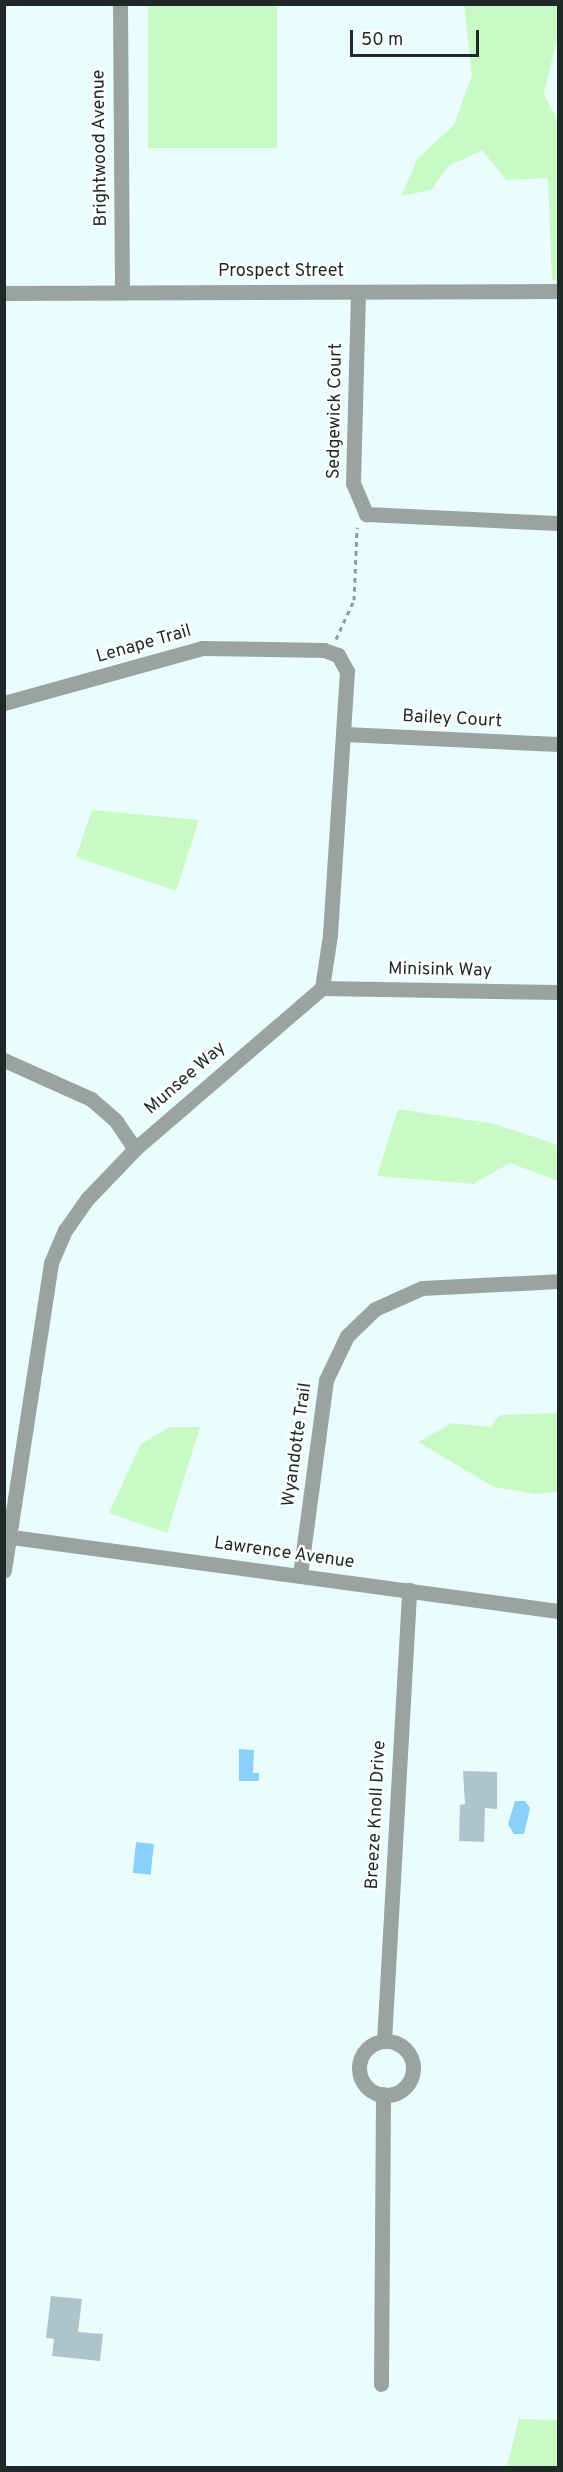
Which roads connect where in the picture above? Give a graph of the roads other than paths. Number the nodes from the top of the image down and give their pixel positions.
1 (120, 4) edge
2 (558, 291) edge
3 (122, 292) junction
4 (358, 292) junction
5 (4, 293) edge
6 (558, 523) edge
7 (4, 703) edge
8 (345, 734) junction
9 (558, 744) edge
10 (322, 988) junction
11 (558, 992) edge
12 (4, 1060) edge
13 (135, 1149) junction
14 (558, 1281) edge
15 (7, 1536) edge
16 (4, 1570) edge
17 (300, 1575) junction
18 (409, 1590) junction
19 (558, 1611) edge
20 (384, 2041) junction
21 (383, 2094) junction
22 (381, 2384) dead end

1 - 3 street, Brightwood Avenue
2 - 4 street, Prospect Street
3 - 4 street, Prospect Street
3 - 5 street, Prospect Street
4 - 6 street, Sedgewick Court
7 - 8 street, Lenape Trail
8 - 9 street, Bailey Court
8 - 10 street
10 - 11 street, Minisink Way
10 - 13 street, Munsee Way
12 - 13 street
13 - 15 street, Munsee Way
14 - 17 street, Wyandotte Trail
15 - 16 street, Munsee Way
15 - 17 street, Lawrence Avenue
17 - 18 street, Lawrence Avenue
18 - 19 street, Lawrence Avenue
18 - 20 street, Breeze Knoll Drive
20 - 21 street
20 - 21 street
21 - 22 street

